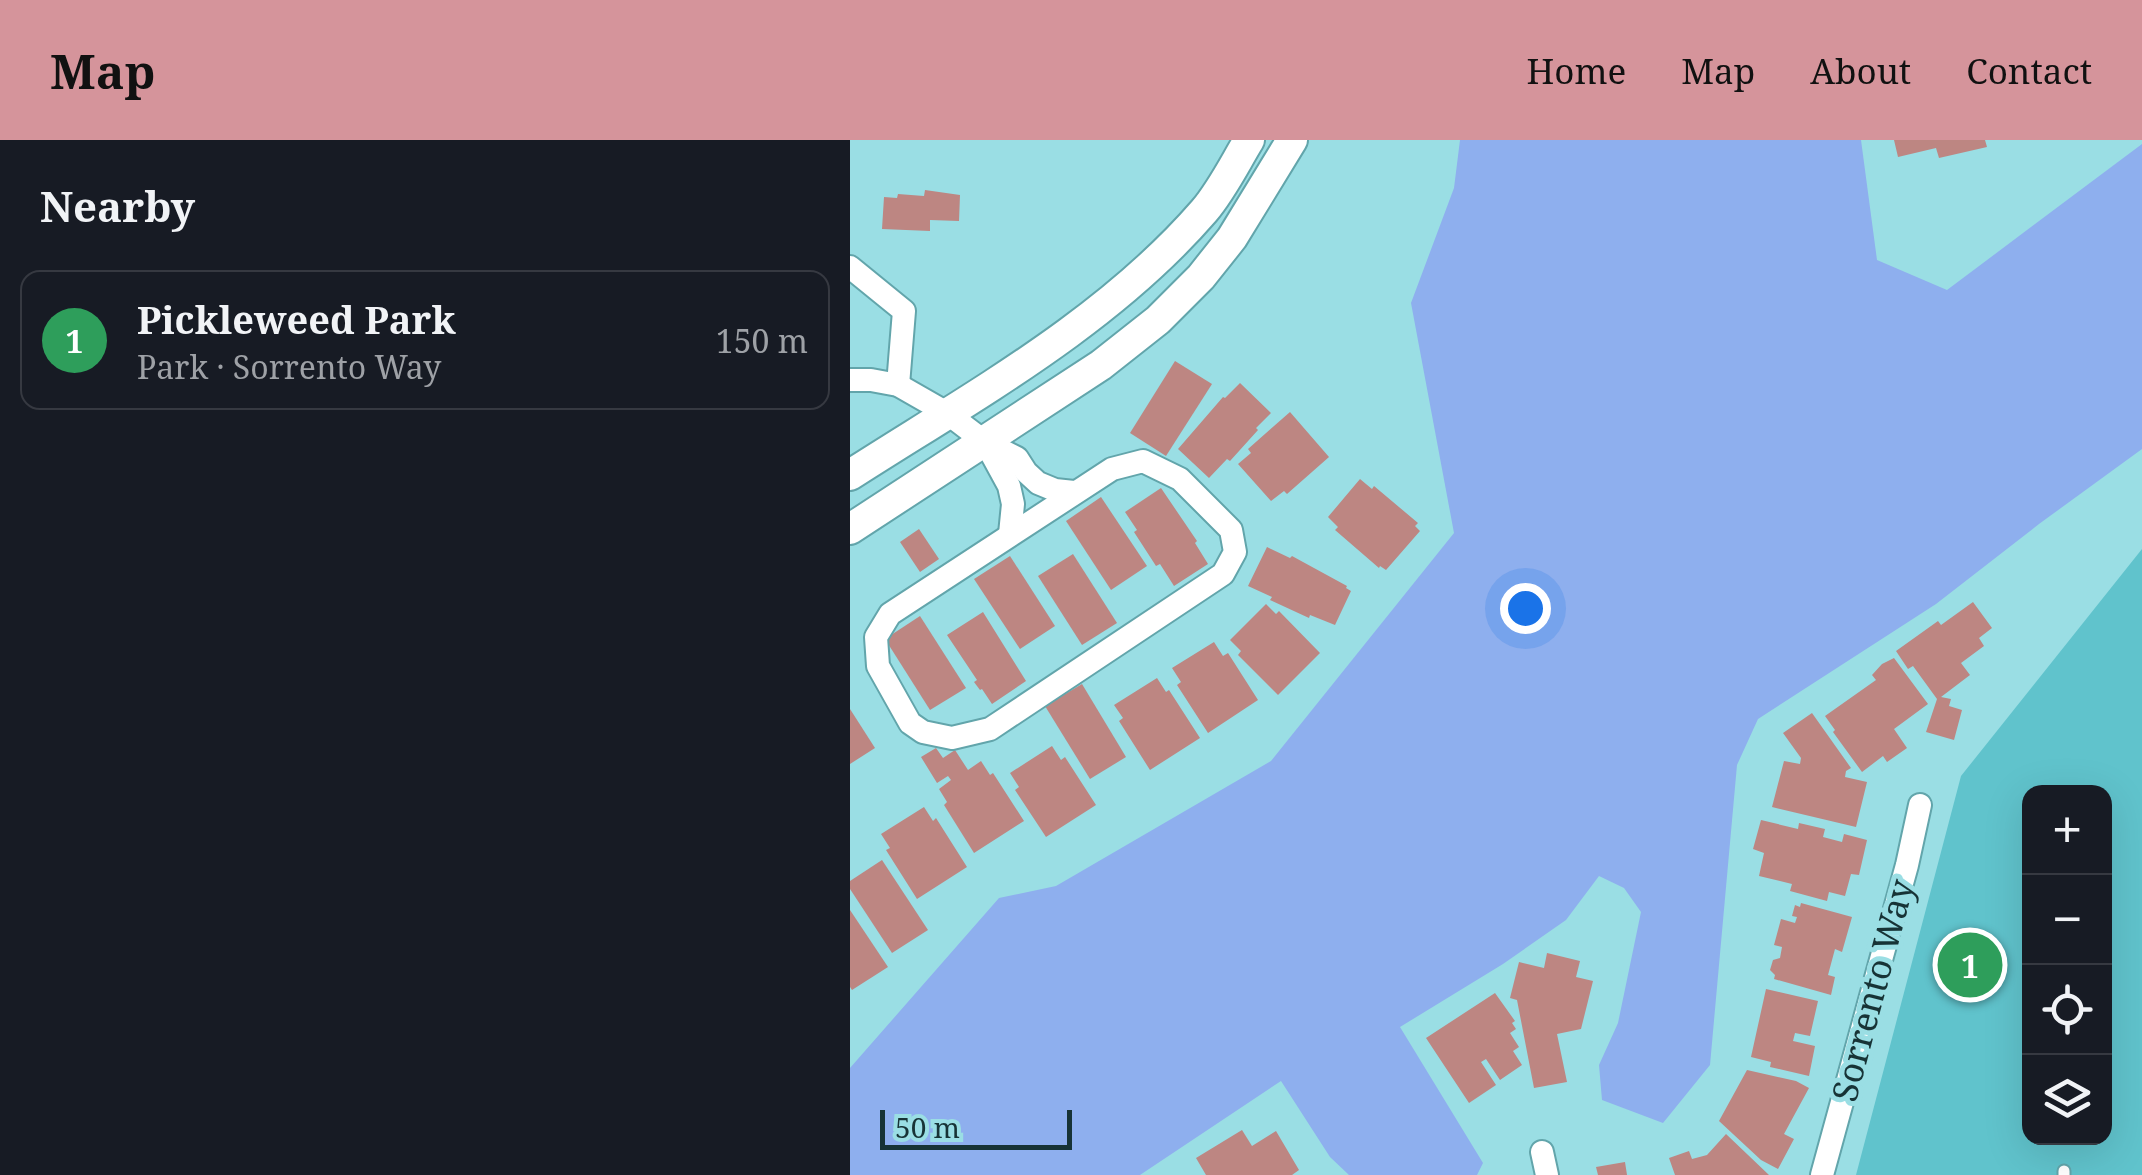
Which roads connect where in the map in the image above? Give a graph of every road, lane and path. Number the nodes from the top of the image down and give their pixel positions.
1 (1250, 140) edge
2 (1292, 140) edge
3 (850, 267) edge
4 (850, 380) edge
5 (898, 385) junction
6 (947, 412) junction
7 (984, 442) junction
8 (850, 475) edge
9 (1074, 492) junction
10 (850, 529) edge
11 (1010, 534) junction
12 (1920, 805) dead end
13 (1822, 1175) edge

1 - 6 main road
2 - 7 main road
3 - 5 street
4 - 5 street
5 - 6 street
6 - 7 street
6 - 8 main road
7 - 9 street
7 - 10 main road
7 - 11 street
9 - 11 street
9 - 11 street
12 - 13 street, Sorrento Way

